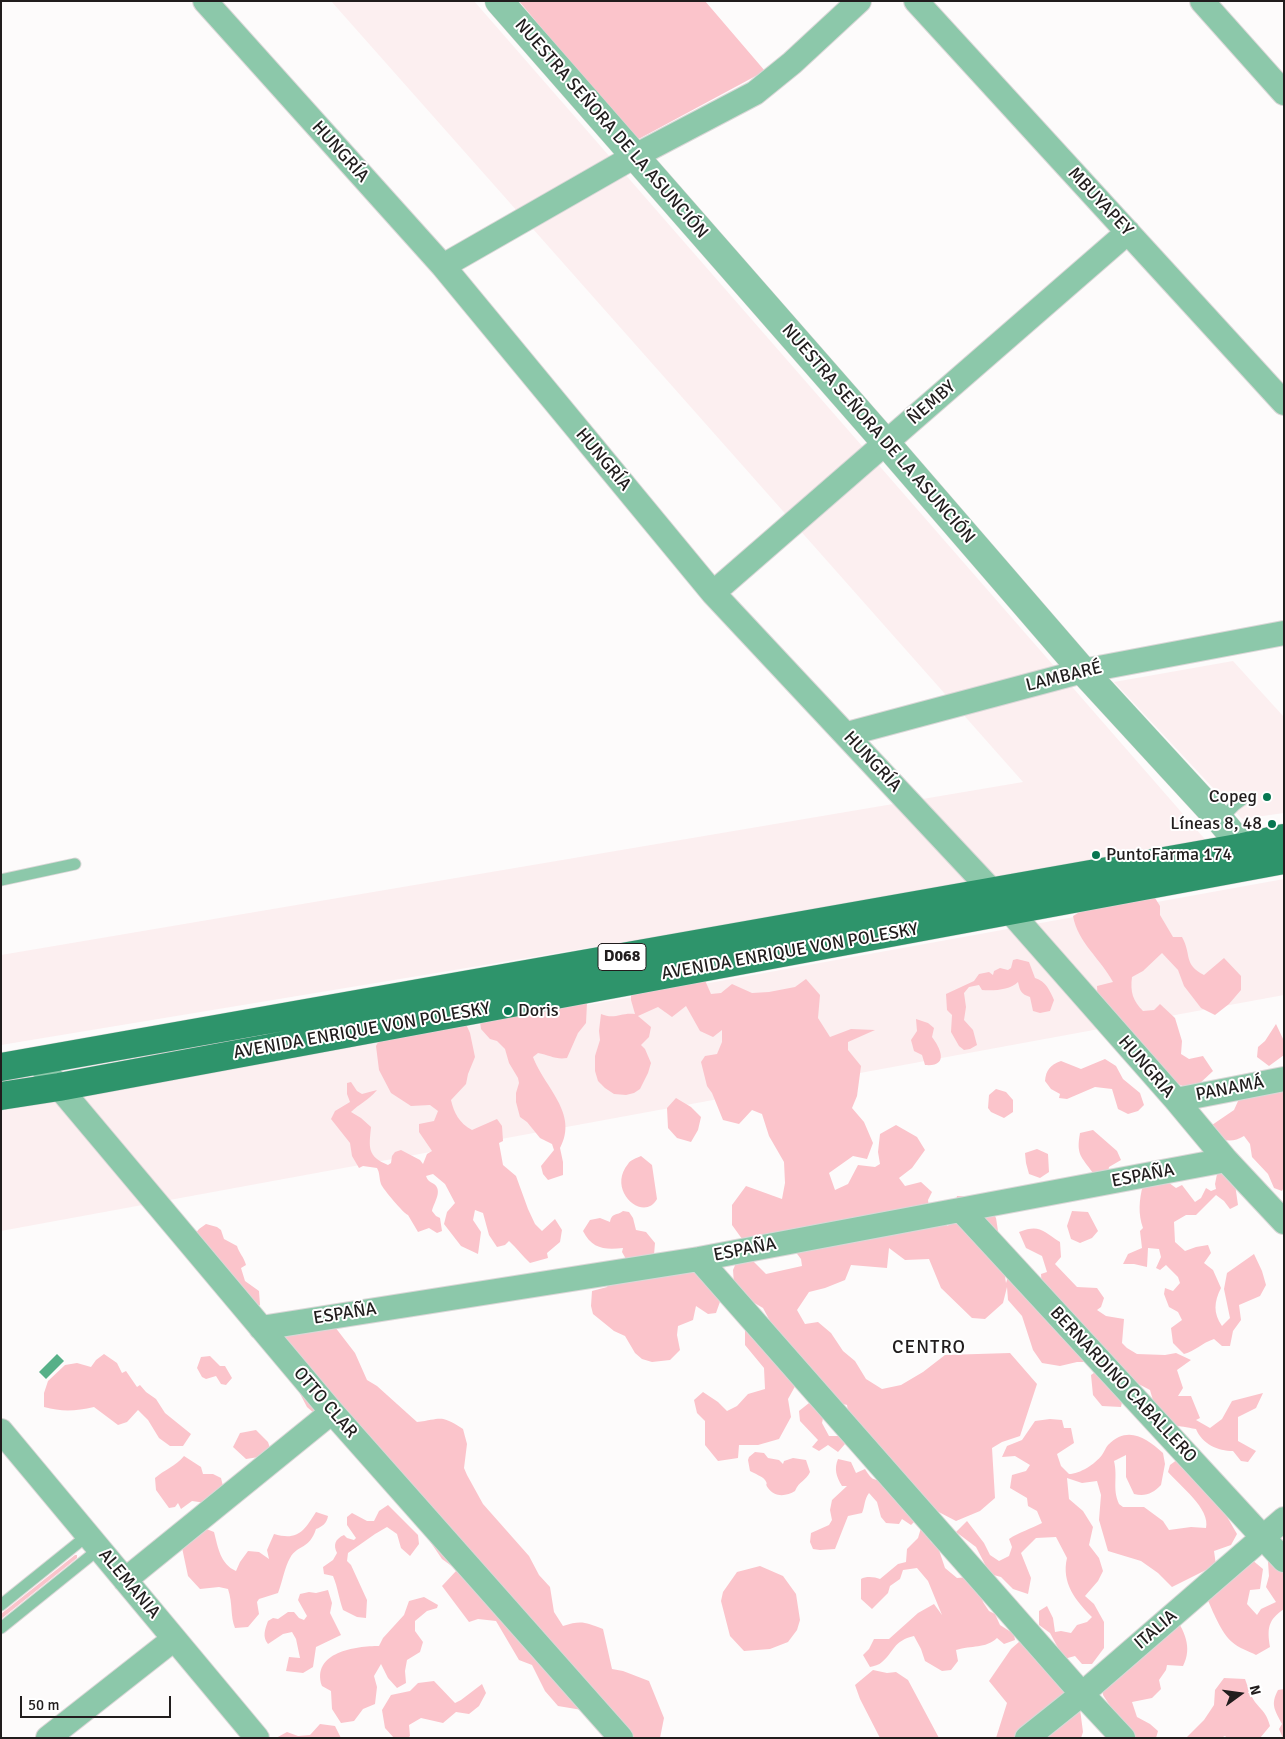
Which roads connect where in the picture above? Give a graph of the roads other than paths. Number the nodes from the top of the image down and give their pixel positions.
1 (205, 1) edge
2 (500, 1) edge
3 (859, 1) edge
4 (916, 1) edge
5 (1202, 1) edge
6 (1284, 93) edge
7 (635, 156) junction
8 (1128, 232) junction
9 (443, 266) junction
10 (1284, 404) edge
11 (886, 443) junction
12 (713, 593) junction
13 (1284, 633) edge
14 (1083, 671) junction
15 (847, 734) junction
16 (1242, 800) dead end
17 (1220, 820) junction
18 (1284, 838) edge
19 (1250, 856) junction
20 (1284, 860) edge
21 (76, 864) dead end
22 (1, 880) edge
23 (1001, 901) junction
24 (36, 1061) junction
25 (1, 1068) edge
26 (1284, 1079) edge
27 (58, 1087) junction
28 (1, 1096) edge
29 (1176, 1100) junction
30 (1226, 1160) junction
31 (961, 1210) junction
32 (1284, 1222) edge
33 (699, 1259) junction
34 (261, 1328) junction
35 (332, 1412) junction
36 (1, 1431) edge
37 (1284, 1518) edge
38 (1263, 1537) junction
39 (94, 1542) junction
40 (1284, 1560) edge
41 (125, 1580) junction
42 (1, 1606) edge
43 (1, 1628) edge
44 (174, 1639) junction
45 (1082, 1694) junction
46 (48, 1738) edge
47 (256, 1738) edge
48 (621, 1738) edge
49 (1026, 1738) edge
50 (1122, 1738) edge

1 - 9 street, HUNGRÍA
2 - 7 street, NUESTRA SEÑORA DE LA ASUNCIÓN
3 - 7 street
4 - 8 street, MBUYAPEY
5 - 6 street
7 - 9 street
7 - 11 street, NUESTRA SEÑORA DE LA ASUNCIÓN
8 - 10 street, MBUYAPEY
8 - 11 street, ÑEMBY
9 - 12 street, HUNGRÍA
11 - 12 street, ÑEMBY
11 - 14 street, NUESTRA SEÑORA DE LA ASUNCIÓN
12 - 15 street, HUNGRÍA
13 - 14 street, LAMBARÉ
14 - 15 street, LAMBARÉ
14 - 17 street, NUESTRA SEÑORA DE LA ASUNCIÓN
15 - 23 street, HUNGRÍA
16 - 17 lane
17 - 19 street, NUESTRA SEÑORA DE LA ASUNCIÓN
18 - 19 main road, AVENIDA ENRIQUE VON POLESKY / D068
19 - 20 main road, AVENIDA ENRIQUE VON POLESKY / D068
19 - 23 main road, AVENIDA ENRIQUE VON POLESKY / D068
21 - 22 lane
23 - 24 main road, AVENIDA ENRIQUE VON POLESKY / D068
23 - 27 main road, AVENIDA ENRIQUE VON POLESKY / D068
23 - 29 street, HUNGRIA
24 - 25 main road, AVENIDA ENRIQUE VON POLESKY / D068
24 - 27 street, OTTO CLAR
26 - 29 street, PANAMÁ
27 - 28 main road, AVENIDA ENRIQUE VON POLESKY / D068
27 - 34 street, OTTO CLAR
29 - 30 street, HUNGRIA
30 - 31 street, ESPAÑA
30 - 32 street, HUNGRIA
31 - 33 street, ESPAÑA
31 - 38 street, BERNARDINO CABALLERO
33 - 34 street, ESPAÑA
33 - 45 street
34 - 35 street, OTTO CLAR
35 - 41 street
35 - 48 street, OTTO CLAR
36 - 39 street, ALEMANIA
37 - 38 street, ITALIA
38 - 40 street, BERNARDINO CABALLERO
38 - 45 street, ITALIA
39 - 41 street, ALEMANIA
39 - 42 lane
39 - 43 lane
41 - 44 street, ALEMANIA
44 - 46 street
44 - 47 street, ALEMANIA
45 - 49 street, ITALIA
45 - 50 street

